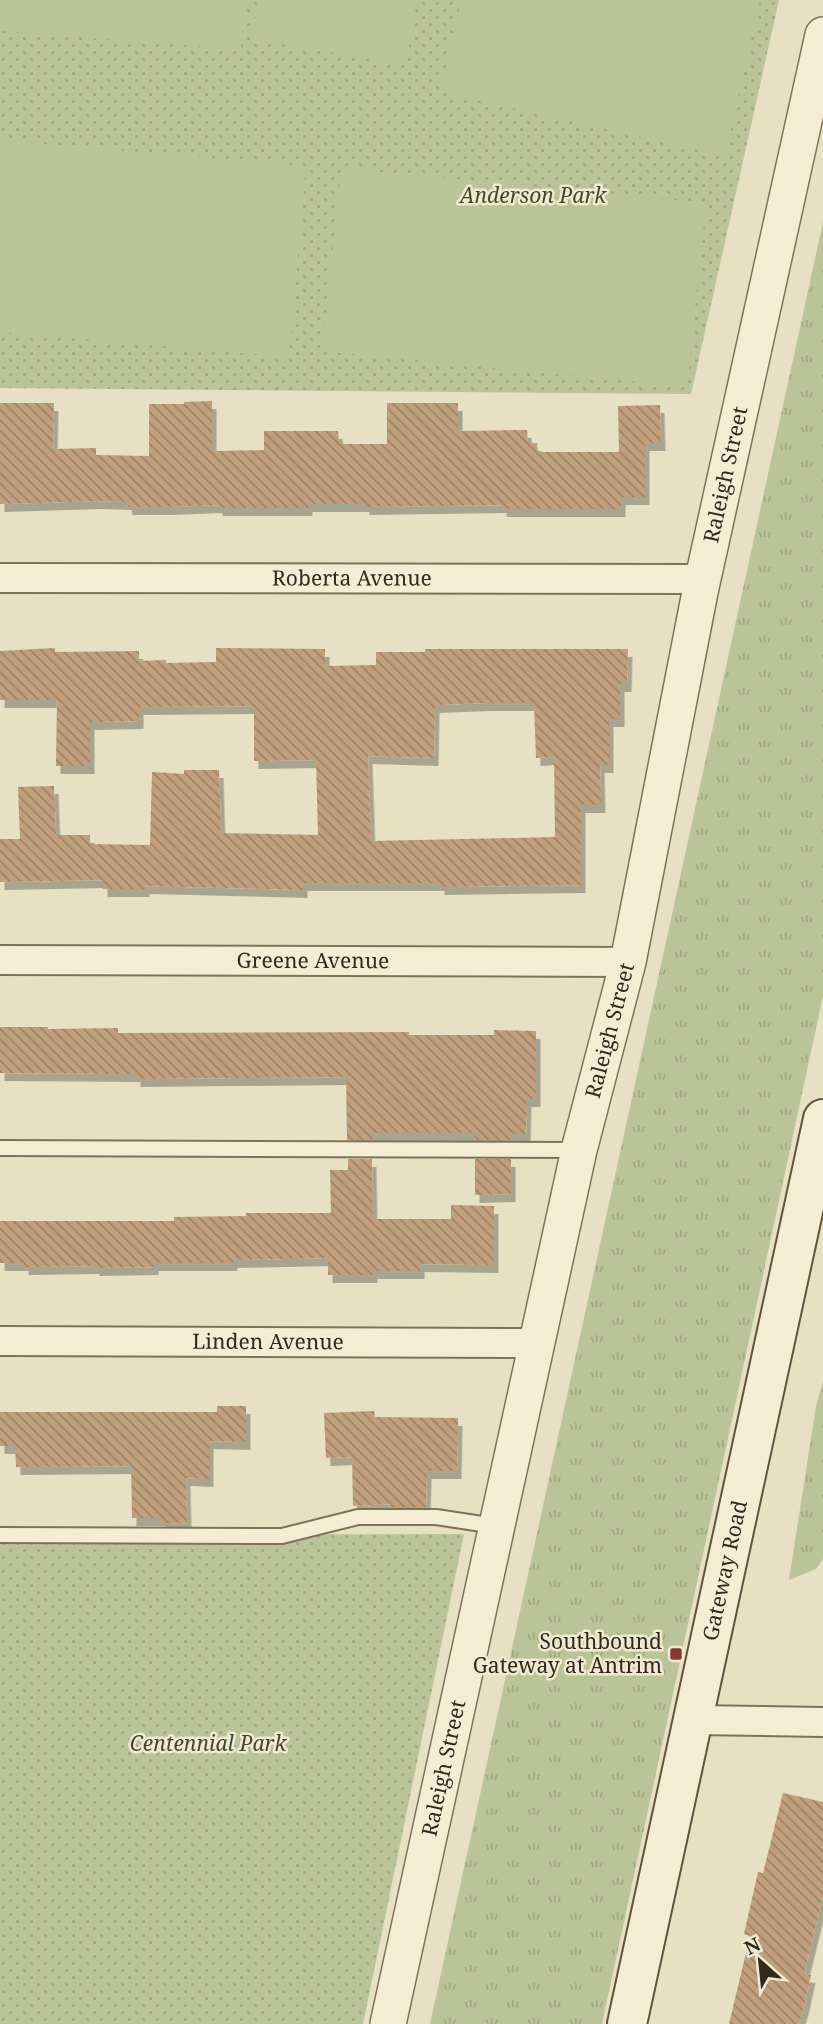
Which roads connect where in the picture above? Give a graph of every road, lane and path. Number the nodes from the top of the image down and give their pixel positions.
1 (823, 35) edge
2 (0, 578) edge
3 (702, 579) junction
4 (0, 960) edge
5 (628, 962) junction
6 (823, 1119) edge
7 (0, 1148) edge
8 (579, 1150) junction
9 (0, 1341) edge
10 (537, 1343) junction
11 (497, 1526) junction
12 (0, 1535) edge
13 (693, 1720) junction
14 (823, 1722) edge
15 (388, 2024) edge
16 (627, 2024) edge

1 - 3 street, Raleigh Street
2 - 3 street, Roberta Avenue
3 - 5 street, Raleigh Street
4 - 5 street, Greene Avenue
5 - 8 street, Raleigh Street
6 - 13 main road, Gateway Road
7 - 8 lane
8 - 10 street, Raleigh Street
9 - 10 street, Linden Avenue
10 - 11 street, Raleigh Street
11 - 12 lane
11 - 15 street, Raleigh Street
13 - 14 street
13 - 16 main road, Gateway Road

